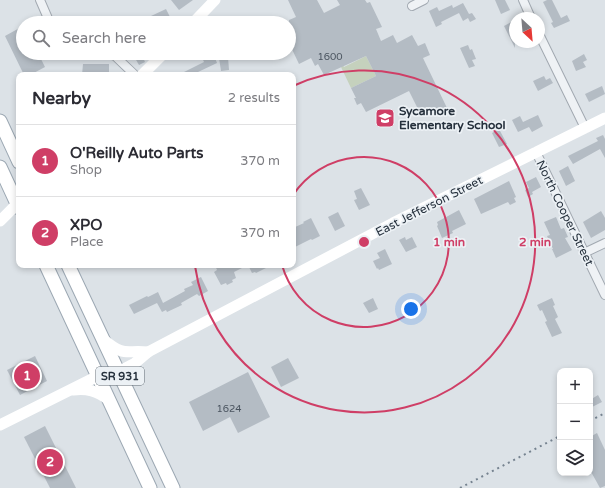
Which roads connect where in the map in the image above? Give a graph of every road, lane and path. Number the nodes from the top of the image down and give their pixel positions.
1 (40, 0) edge
2 (215, 0) edge
3 (424, 0) edge
4 (523, 0) edge
5 (412, 6) dead end
6 (528, 12) edge
7 (47, 16) edge
8 (200, 16) edge
9 (545, 47) edge
10 (119, 60) edge
11 (157, 60) edge
12 (132, 72) edge
13 (145, 72) edge
14 (605, 118) edge
15 (0, 121) edge
16 (584, 128) junction
17 (536, 152) junction
18 (16, 156) edge
19 (0, 167) edge
20 (16, 200) edge
21 (16, 206) edge
22 (0, 222) edge
23 (605, 243) edge
24 (584, 253) junction
25 (47, 268) edge
26 (69, 268) edge
27 (605, 295) edge
28 (104, 340) junction
29 (148, 352) junction
30 (118, 372) junction
31 (98, 376) junction
32 (66, 391) junction
33 (109, 400) junction
34 (0, 425) edge
35 (150, 488) edge
36 (173, 488) edge

1 - 7 street
2 - 8 street
3 - 5 street
4 - 6 street
9 - 16 street
10 - 12 street
11 - 13 street
14 - 16 street, East Jefferson Street
15 - 18 main road
16 - 17 street, East Jefferson Street
17 - 24 street, North Cooper Street
17 - 29 street, East Jefferson Street
19 - 20 main road
21 - 22 street
23 - 24 street
24 - 27 street, North Cooper Street
25 - 31 main road, SR 931
26 - 28 main road, SR 931
28 - 29 street, East Jefferson Street
28 - 30 main road, SR 931
29 - 30 street, East Jefferson Street
30 - 31 street, East Jefferson Street
30 - 36 main road, SR 931
31 - 32 street, East Jefferson Street
31 - 33 main road, SR 931
32 - 33 street, East Jefferson Street
32 - 34 street, East Jefferson Street
33 - 35 main road, SR 931

